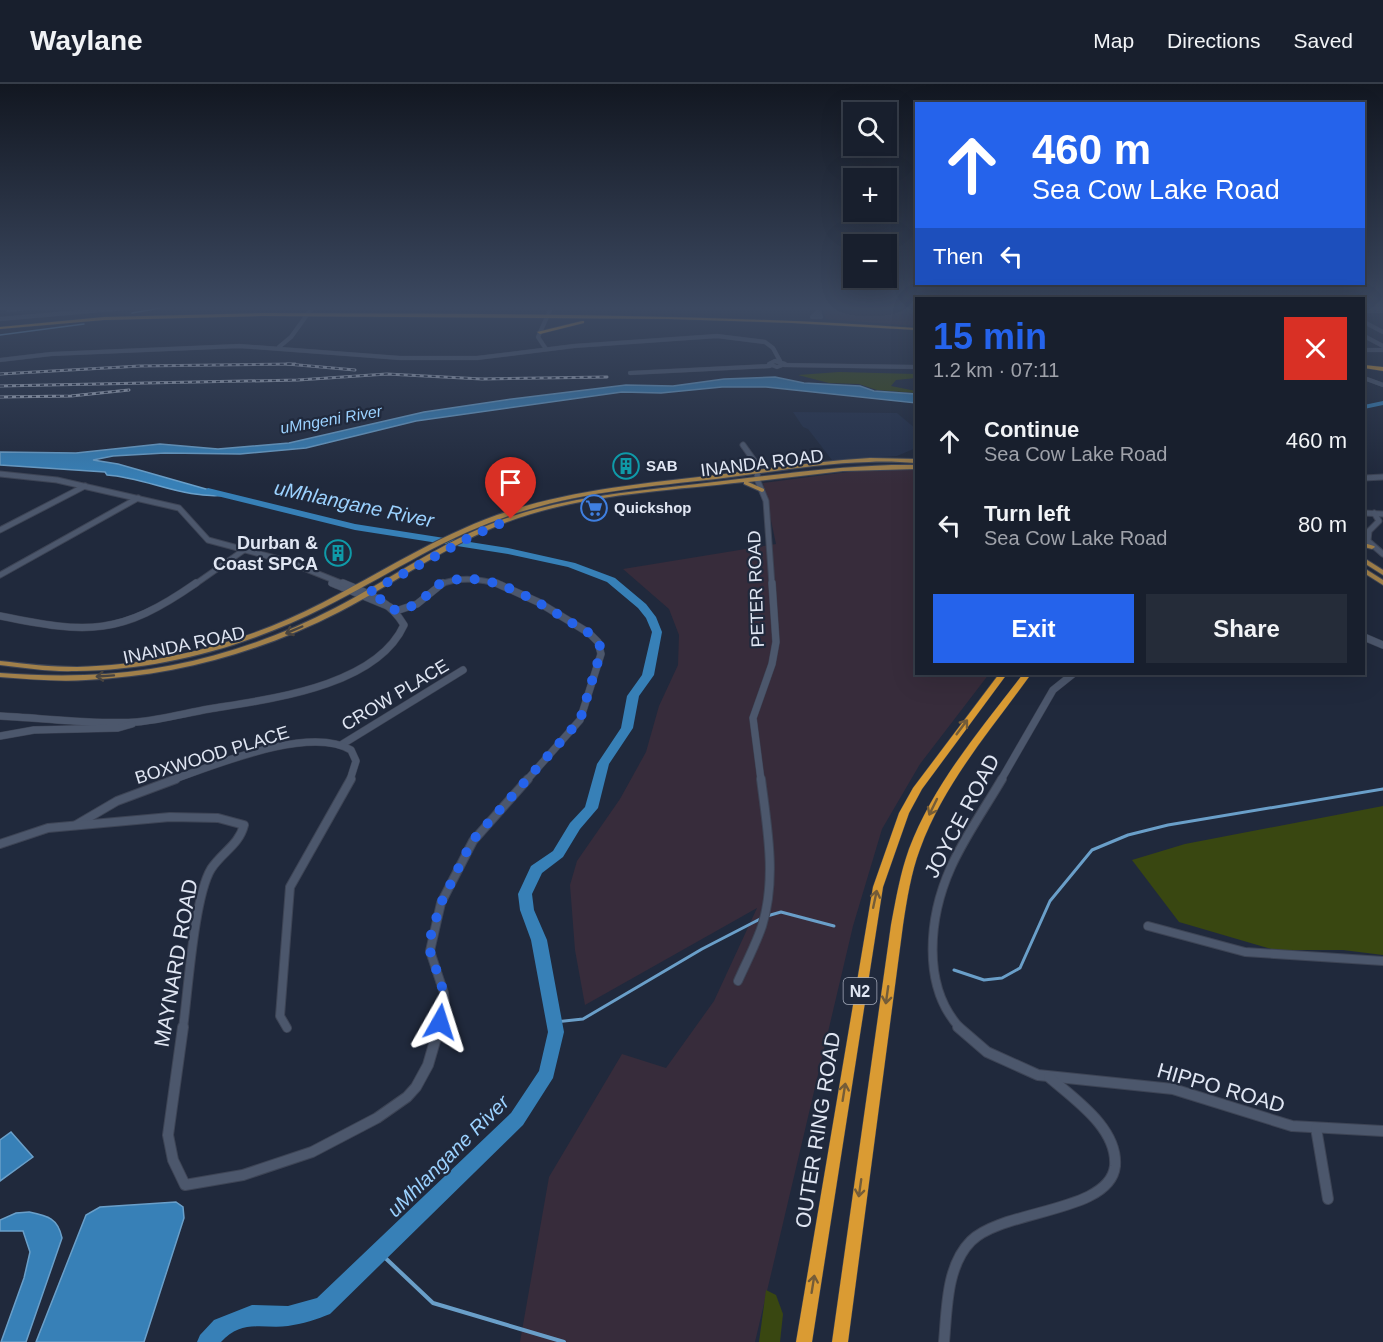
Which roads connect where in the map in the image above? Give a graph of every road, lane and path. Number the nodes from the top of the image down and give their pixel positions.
1 (731, 367) edge
2 (630, 373) dead end
3 (1365, 378) edge
4 (1383, 385) edge
5 (743, 445) dead end
6 (915, 461) edge
7 (915, 467) edge
8 (0, 474) edge
9 (757, 475) junction
10 (1383, 477) edge
11 (1365, 478) edge
12 (738, 481) junction
13 (85, 486) junction
14 (762, 490) junction
15 (138, 498) junction
16 (1365, 513) edge
17 (1374, 513) junction
18 (1383, 514) edge
19 (0, 530) edge
20 (1367, 543) edge
21 (244, 550) junction
22 (1383, 554) edge
23 (1365, 561) edge
24 (1365, 572) edge
25 (0, 575) edge
26 (1382, 579) edge
27 (351, 590) junction
28 (365, 595) junction
29 (393, 609) junction
30 (0, 616) edge
31 (1365, 637) edge
32 (1383, 645) edge
33 (0, 663) edge
34 (463, 670) dead end
35 (0, 675) edge
36 (1002, 675) edge
37 (1026, 675) edge
38 (1072, 675) edge
39 (0, 716) edge
40 (137, 722) junction
41 (0, 735) edge
42 (341, 745) junction
43 (76, 825) junction
44 (0, 844) edge
45 (1148, 926) dead end
46 (1383, 962) edge
47 (738, 981) dead end
48 (287, 1028) dead end
49 (1049, 1077) junction
50 (1316, 1128) junction
51 (1383, 1131) edge
52 (1328, 1199) dead end
53 (804, 1342) edge
54 (840, 1342) edge
55 (944, 1342) edge

1 - 2 street
3 - 4 street
5 - 9 street, PETER ROAD
6 - 9 main road, INANDA ROAD
7 - 9 main road, INANDA ROAD
8 - 13 street
9 - 12 main road, INANDA ROAD
9 - 14 street, PETER ROAD
9 - 27 main road, INANDA ROAD
10 - 11 street
12 - 14 main road
12 - 28 main road, INANDA ROAD
13 - 15 street
13 - 19 street
14 - 47 street, PETER ROAD
15 - 21 street
15 - 25 street
16 - 17 street
17 - 18 street
17 - 20 street
20 - 22 street
21 - 27 street
21 - 30 street
23 - 26 main road
24 - 26 main road
27 - 28 street
27 - 33 main road, INANDA ROAD
28 - 29 street
28 -> 35 main road, INANDA ROAD
29 - 40 street
29 - 43 street, MAYNARD ROAD
31 - 32 street
34 - 42 street, CROW PLACE
53 -> 36 highway, OUTER RING ROAD / N2
37 -> 54 highway, N2
38 - 49 street, JOYCE ROAD
39 - 40 street
40 - 41 street
42 - 43 street, BOXWOOD PLACE
42 - 48 street
43 - 44 street, MAYNARD ROAD
45 - 46 street
49 - 50 street, HIPPO ROAD
49 - 55 street
50 - 51 street, HIPPO ROAD
50 - 52 street

